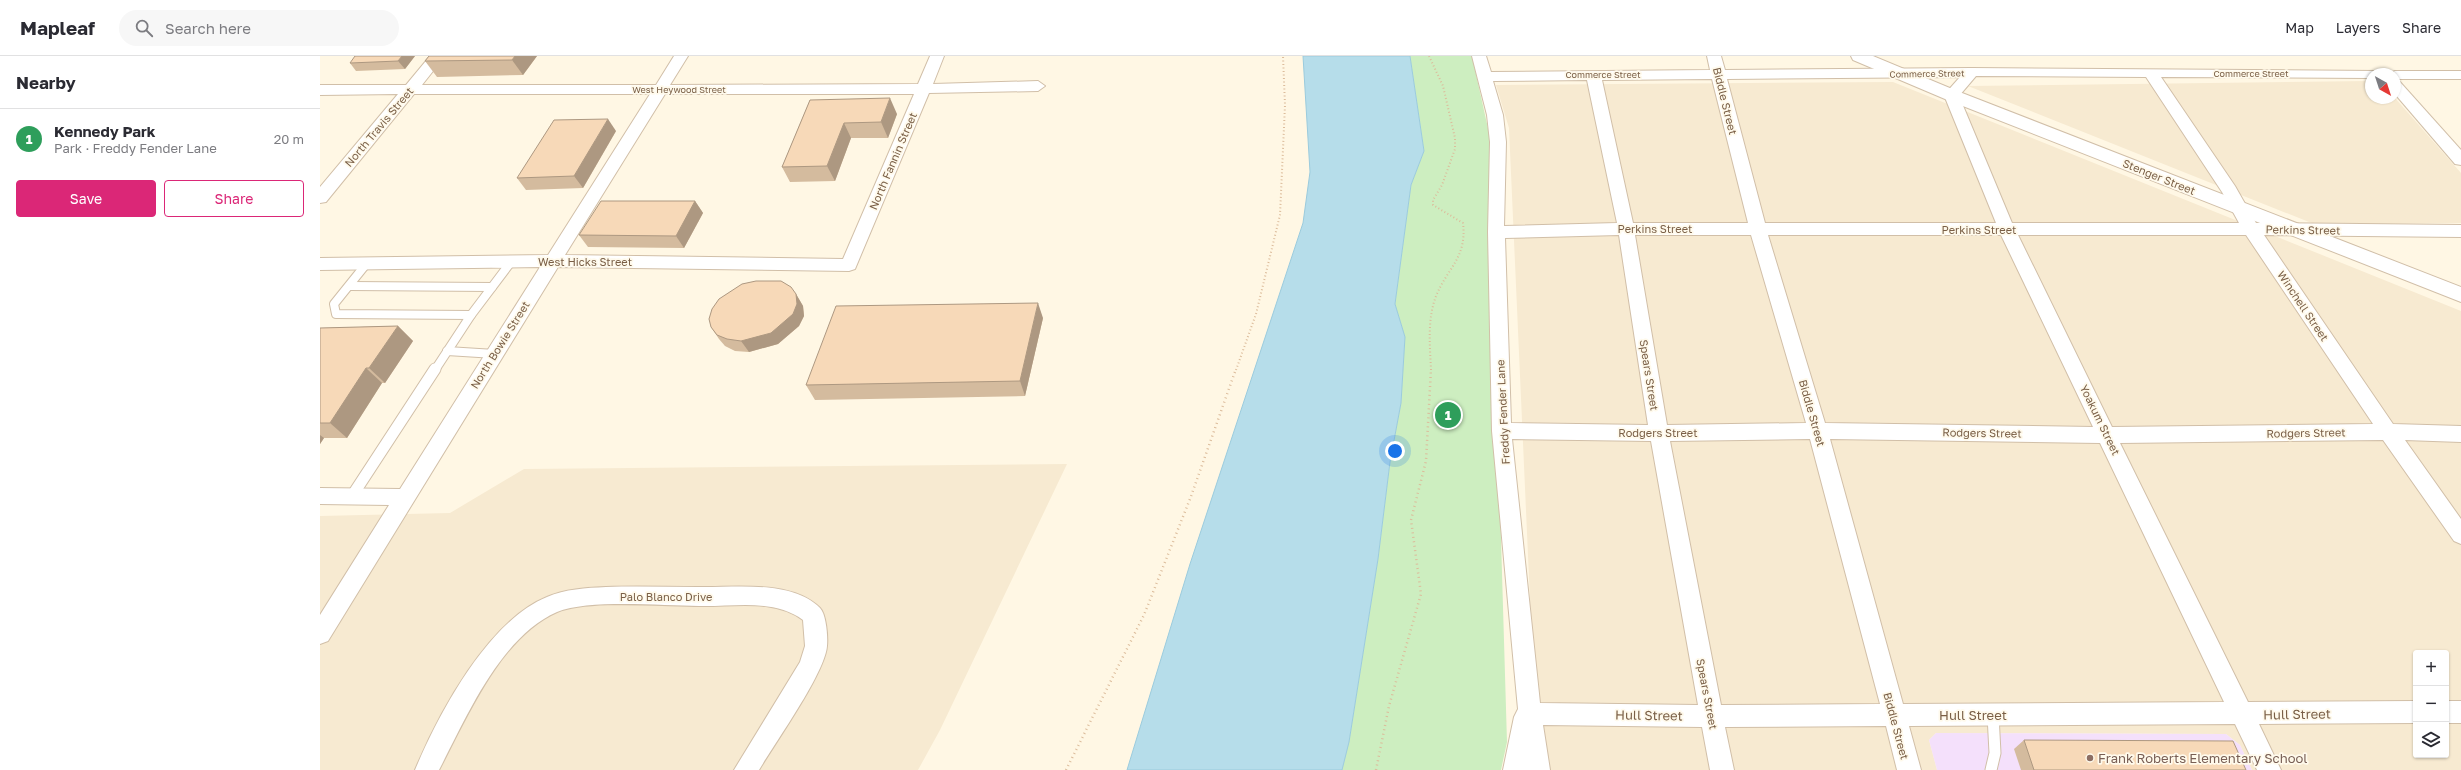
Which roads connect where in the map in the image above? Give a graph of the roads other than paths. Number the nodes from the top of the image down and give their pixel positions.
1 (438, 56) edge
2 (681, 56) edge
3 (936, 56) edge
4 (1479, 56) edge
5 (1714, 56) edge
6 (1859, 56) edge
7 (1972, 72) junction
8 (1904, 74) junction
9 (2151, 74) junction
10 (2365, 74) edge
11 (1593, 75) junction
12 (1719, 75) junction
13 (2401, 75) edge
14 (2461, 75) edge
15 (1483, 77) junction
16 (1038, 86) dead end
17 (924, 89) junction
18 (320, 90) edge
19 (410, 90) junction
20 (660, 90) junction
21 (2401, 92) edge
22 (1951, 95) junction
23 (2461, 160) edge
24 (320, 198) edge
25 (2238, 208) junction
26 (1626, 229) junction
27 (2251, 229) junction
28 (1758, 230) junction
29 (2007, 230) junction
30 (2298, 231) junction
31 (2461, 231) edge
32 (1496, 232) junction
33 (511, 262) junction
34 (552, 262) junction
35 (367, 263) junction
36 (320, 264) edge
37 (849, 265) joint
38 (350, 286) junction
39 (492, 287) junction
40 (2461, 295) edge
41 (471, 315) junction
42 (447, 352) junction
43 (495, 354) junction
44 (1502, 431) junction
45 (1818, 431) junction
46 (2388, 432) junction
47 (1659, 433) junction
48 (2461, 434) edge
49 (2108, 435) junction
50 (320, 496) edge
51 (352, 496) junction
52 (406, 497) junction
53 (2461, 535) edge
54 (320, 634) edge
55 (2413, 712) edge
56 (2449, 712) edge
57 (2461, 712) edge
58 (1530, 714) junction
59 (1893, 715) junction
60 (1993, 715) junction
61 (2243, 715) junction
62 (1712, 716) junction
63 (427, 770) edge
64 (746, 770) edge
65 (1515, 770) edge
66 (1538, 770) edge
67 (1722, 770) edge
68 (1909, 770) edge
69 (1991, 770) edge
70 (2269, 770) edge

1 - 19 street, North Travis Street
2 - 20 street, North Bowie Street
3 - 17 street, North Fannin Street
4 - 15 street, Freddy Fender Lane
5 - 12 street, Biddle Street
6 - 8 street, Stenger Street
7 - 8 street, Commerce Street
7 - 9 street, Commerce Street
7 - 22 street
8 - 12 street, Commerce Street
8 - 22 street, Stenger Street
9 - 10 street, Commerce Street
9 - 25 street, Winchell Street
11 - 12 street, Commerce Street
11 - 15 street, Commerce Street
11 - 26 street, Spears Street
12 - 28 street, Biddle Street
13 - 14 street
15 - 32 street, Freddy Fender Lane
16 - 17 street, West Heywood Street
17 - 20 street, West Heywood Street
17 - 37 street, North Fannin Street
18 - 19 street, West Heywood Street
19 - 20 street, West Heywood Street
19 - 24 street, North Travis Street
20 - 34 street, North Bowie Street
21 - 23 street
22 - 25 street, Stenger Street
22 - 29 street, Yoakum Street
25 - 27 street, Winchell Street
25 - 30 street, Stenger Street
26 - 28 street, Perkins Street
26 - 32 street, Perkins Street
26 - 47 street, Spears Street
27 - 29 street, Perkins Street
27 - 30 street, Perkins Street
27 - 46 street, Winchell Street
28 - 29 street, Perkins Street
28 - 45 street, Biddle Street
29 - 49 street, Yoakum Street
30 - 31 street, Perkins Street
30 - 40 street, Stenger Street
32 - 44 street, Freddy Fender Lane
33 - 34 street, West Hicks Street
33 - 35 street, West Hicks Street
33 - 39 lane
34 - 37 street, West Hicks Street
34 - 43 street, North Bowie Street
35 - 36 street, West Hicks Street
35 - 38 lane
38 - 39 lane
38 - 41 lane
39 - 41 lane
41 - 42 lane
42 - 43 lane
42 - 51 lane
43 - 52 street, North Bowie Street
44 - 47 street, Rodgers Street
44 - 58 street, Freddy Fender Lane
45 - 47 street, Rodgers Street
45 - 49 street, Rodgers Street
45 - 59 street, Biddle Street
46 - 48 street, Rodgers Street
46 - 49 street, Rodgers Street
46 - 53 street, Winchell Street
47 - 62 street, Spears Street
49 - 61 street, Yoakum Street
50 - 51 street
51 - 52 street
52 - 54 street, North Bowie Street
55 - 61 street, Hull Street
56 - 57 street
58 - 62 street, Hull Street
58 - 65 street
58 - 66 street, Freddy Fender Lane
59 - 60 street, Hull Street
59 - 62 street, Hull Street
59 - 68 street, Biddle Street
60 - 61 street, Hull Street
60 - 69 lane
61 - 70 street, Yoakum Street
62 - 67 street, Spears Street
63 - 64 street, Palo Blanco Drive

